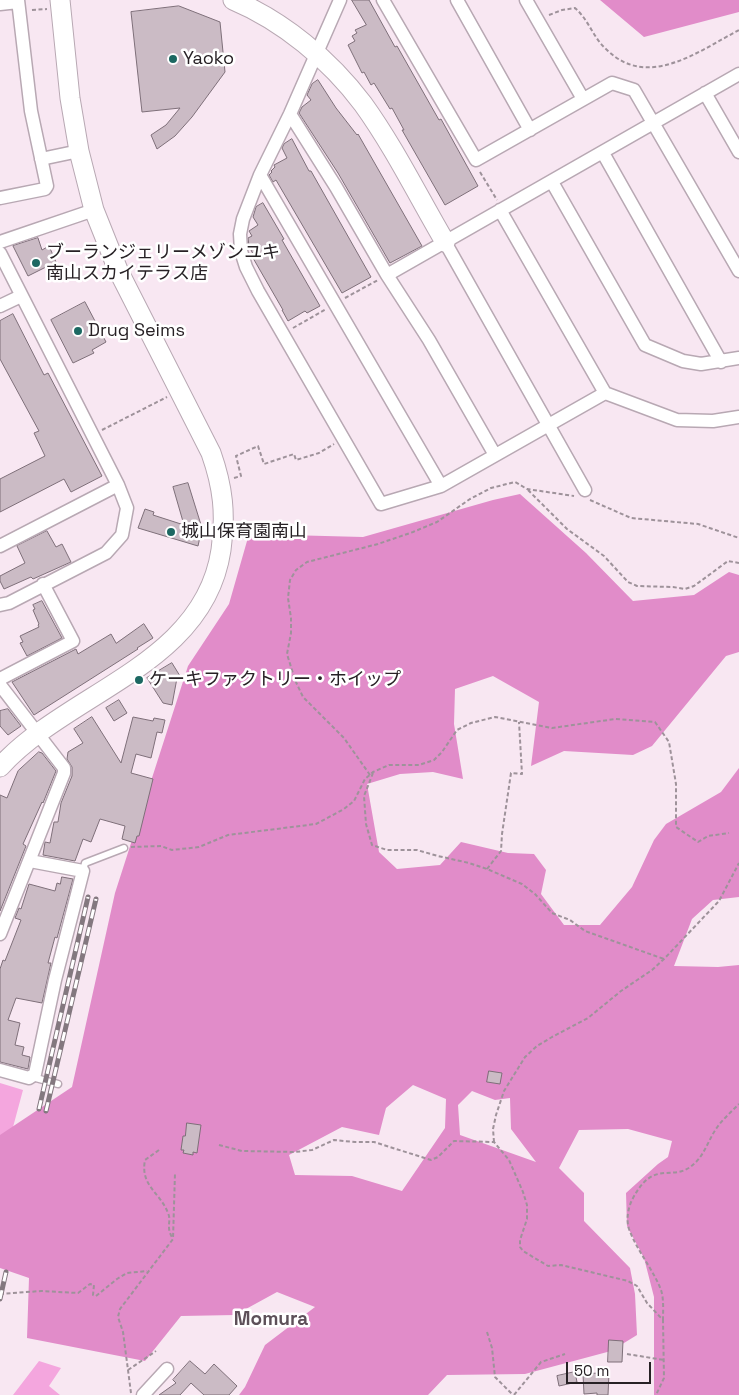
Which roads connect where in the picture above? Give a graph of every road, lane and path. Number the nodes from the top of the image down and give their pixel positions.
1 (233, 0) edge
2 (340, 0) edge
3 (383, 0) edge
4 (457, 0) edge
5 (526, 0) edge
6 (0, 4) edge
7 (19, 4) edge
8 (54, 4) edge
9 (252, 4) edge
10 (549, 15) dead end
11 (739, 30) edge
12 (316, 54) junction
13 (739, 74) edge
14 (705, 94) junction
15 (583, 99) junction
16 (290, 114) junction
17 (654, 122) junction
18 (530, 130) junction
19 (79, 151) junction
20 (739, 152) edge
21 (603, 153) junction
22 (41, 159) junction
23 (476, 160) junction
24 (260, 175) junction
25 (552, 182) junction
26 (0, 198) edge
27 (94, 210) junction
28 (500, 210) junction
29 (0, 242) edge
30 (444, 242) junction
31 (0, 253) edge
32 (739, 271) edge
33 (386, 276) junction
34 (21, 296) junction
35 (348, 296) dead end
36 (0, 306) edge
37 (327, 309) dead end
38 (301, 323) dead end
39 (739, 358) edge
40 (721, 362) junction
41 (605, 393) junction
42 (169, 396) dead end
43 (739, 417) edge
44 (549, 424) junction
45 (92, 435) junction
46 (342, 438) junction
47 (495, 455) junction
48 (232, 479) dead end
49 (118, 485) junction
50 (441, 486) junction
51 (527, 489) junction
52 (582, 495) junction
53 (739, 538) edge
54 (0, 546) edge
55 (739, 563) edge
56 (43, 584) junction
57 (0, 605) edge
58 (0, 679) edge
59 (0, 685) edge
60 (519, 722) junction
61 (37, 734) junction
62 (0, 767) edge
63 (373, 772) junction
64 (370, 775) junction
65 (729, 833) dead end
66 (124, 848) joint
67 (30, 861) junction
68 (739, 863) edge
69 (487, 869) junction
70 (83, 871) junction
71 (0, 934) edge
72 (664, 959) junction
73 (0, 1070) edge
74 (32, 1077) junction
75 (58, 1084) dead end
76 (739, 1104) edge
77 (494, 1142) junction
78 (219, 1146) dead end
79 (159, 1150) dead end
80 (175, 1172) dead end
81 (173, 1239) junction
82 (148, 1271) junction
83 (0, 1294) edge
84 (663, 1320) junction
85 (487, 1332) dead end
86 (156, 1351) dead end
87 (565, 1354) dead end
88 (627, 1354) dead end
89 (664, 1360) junction
90 (167, 1369) dead end
91 (128, 1370) junction
92 (132, 1395) edge
93 (143, 1395) edge
94 (514, 1395) edge
95 (656, 1395) edge

1 - 9 street
2 - 12 street
3 - 23 street
4 - 18 street
5 - 15 street
6 - 7 street
7 - 8 path
7 - 22 street
8 - 19 street
9 - 12 street
10 - 11 path
12 - 16 street
12 - 30 street
13 - 14 street
14 - 17 street
14 - 20 street
15 - 17 street
15 - 18 street
16 - 24 street
16 - 33 street
17 - 21 street
17 - 32 street
18 - 23 street
19 - 22 street
19 - 27 street
21 - 25 street
21 - 40 street
22 - 26 street
23 - 28 path
24 - 46 street
24 - 50 street
25 - 28 street
25 - 40 street
27 - 29 street
27 - 61 street
28 - 30 street
28 - 41 street
30 - 33 street
30 - 44 street
31 - 34 street
33 - 35 path
33 - 47 street
34 - 36 street
34 - 45 street
37 - 38 path
39 - 40 street
41 - 43 street
41 - 44 street
42 - 45 path
44 - 47 street
44 - 52 street
45 - 49 street
46 - 48 path
46 - 50 street
47 - 50 street
49 - 54 street
49 - 56 street
51 - 52 path
51 - 55 path
51 - 64 path
52 - 53 path
56 - 57 street
56 - 58 street
59 - 61 street
60 - 63 path
60 - 65 path
60 - 69 path
61 - 62 street
61 - 67 street
63 - 64 path
63 - 69 path
64 - 66 path
66 - 70 lane
67 - 70 street
67 - 71 street
68 - 72 path
69 - 72 path
70 - 74 street
72 - 77 path
73 - 74 street
74 - 75 lane
76 - 84 path
77 - 78 path
77 - 84 path
79 - 81 path
80 - 81 path
81 - 82 path
82 - 83 path
82 - 91 path
84 - 89 path
85 - 94 path
86 - 91 path
87 - 94 path
88 - 89 path
89 - 95 path
90 - 93 street
91 - 92 path

